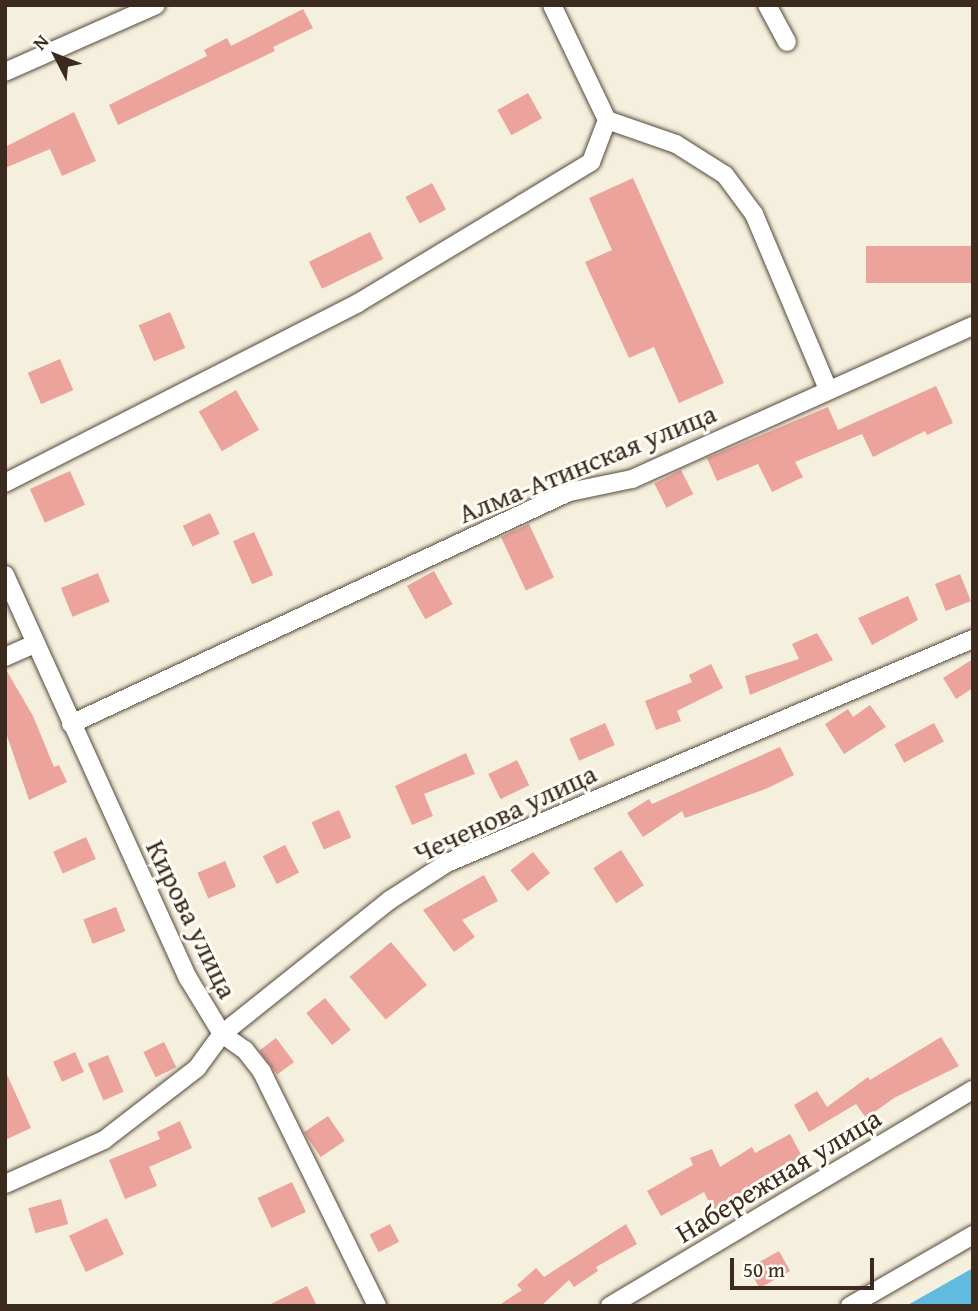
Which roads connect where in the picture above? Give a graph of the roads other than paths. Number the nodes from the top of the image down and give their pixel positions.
1 (156, 5) edge
2 (552, 5) edge
3 (767, 5) edge
4 (787, 42) dead end
5 (5, 72) edge
6 (607, 120) junction
7 (973, 326) edge
8 (827, 387) junction
9 (5, 483) edge
10 (5, 575) edge
11 (973, 639) edge
12 (34, 644) junction
13 (5, 657) edge
14 (71, 724) junction
15 (222, 1034) junction
16 (973, 1090) edge
17 (5, 1184) edge
18 (973, 1236) edge
19 (377, 1306) edge
20 (610, 1306) edge
21 (850, 1306) edge

1 - 5 street
2 - 6 street
3 - 4 street
6 - 8 street
6 - 9 street
7 - 8 street, Алма-Атинская улица
8 - 14 street, Алма-Атинская улица
10 - 12 street, Кирова улица
11 - 15 street, Чеченова улица
12 - 13 street
12 - 14 street, Кирова улица
14 - 15 street, Кирова улица
15 - 17 street, Чеченова улица
15 - 19 street, Кирова улица
16 - 20 street, Набережная улица
18 - 21 street

